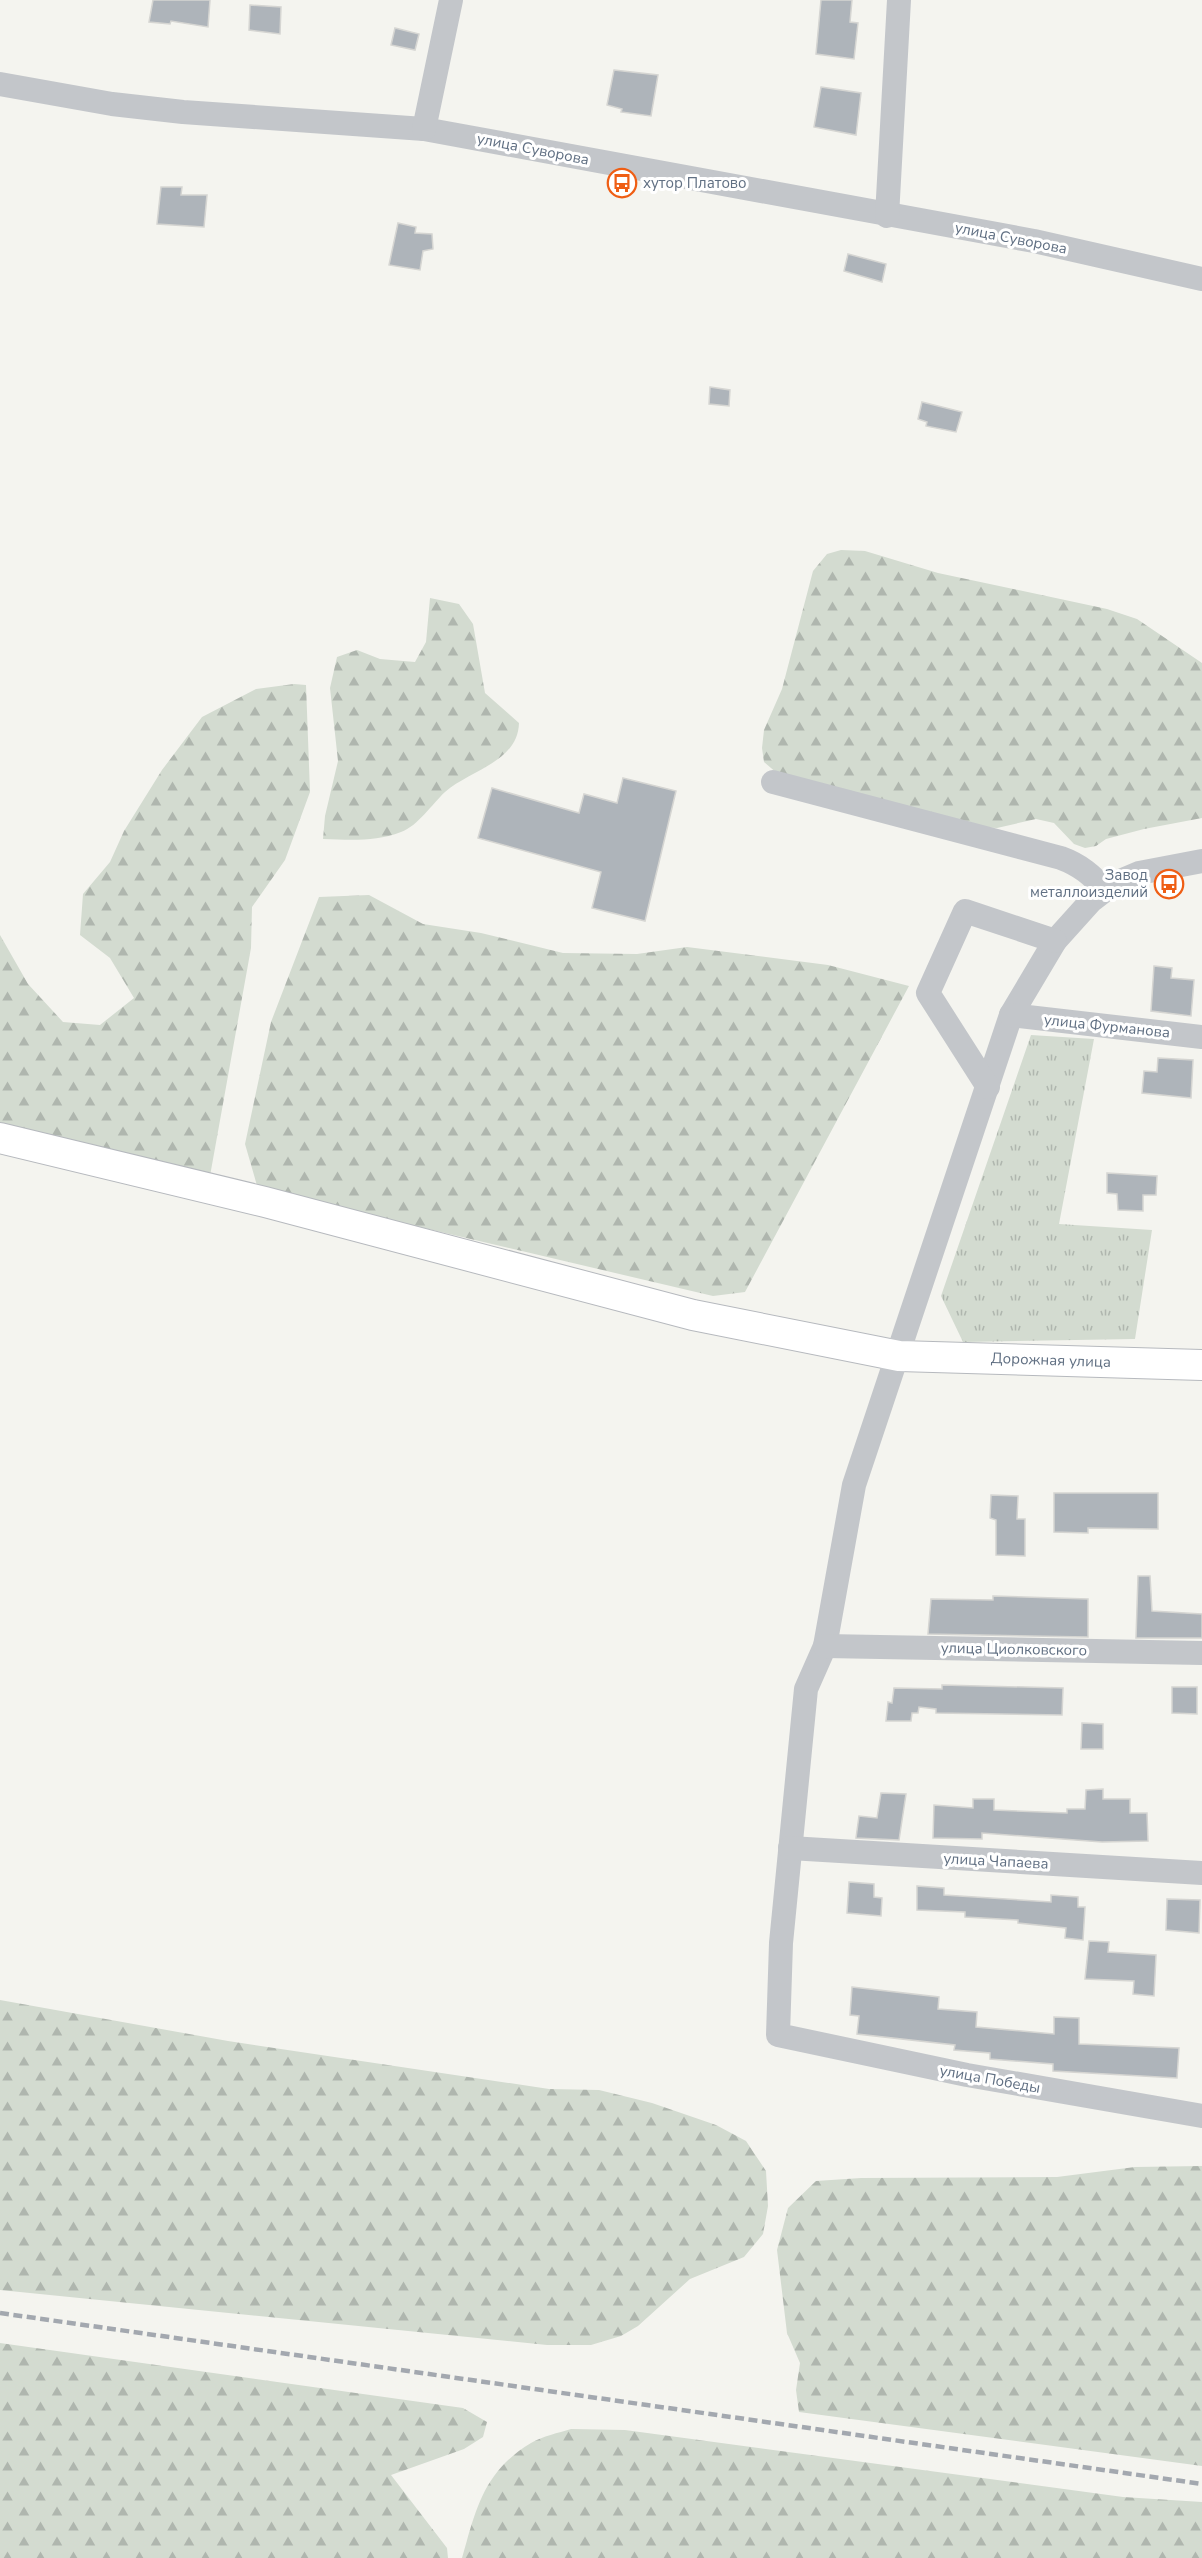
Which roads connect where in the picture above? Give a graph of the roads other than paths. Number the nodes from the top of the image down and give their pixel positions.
1 (451, 0) edge
2 (899, 0) edge
3 (0, 84) edge
4 (424, 129) junction
5 (887, 216) junction
6 (1202, 279) edge
7 (772, 782) dead end
8 (1202, 861) edge
9 (1105, 890) junction
10 (1055, 941) junction
11 (1011, 1016) junction
12 (1202, 1037) edge
13 (988, 1087) junction
14 (0, 1138) edge
15 (899, 1356) junction
16 (1202, 1365) edge
17 (825, 1646) junction
18 (1202, 1653) edge
19 (790, 1848) junction
20 (1202, 1873) edge
21 (1202, 2116) edge

1 - 4 street
2 - 5 street
3 - 4 street, улица Суворова
4 - 5 street, улица Суворова
5 - 6 street, улица Суворова
7 - 9 street
8 - 9 street
9 - 10 street
10 - 11 street
10 - 13 street
11 - 12 street, улица Фурманова
11 - 13 street
13 - 15 street
14 - 15 main road, Дорожная улица
15 - 16 main road, Дорожная улица
15 - 17 street
17 - 18 street, улица Циолковского
17 - 19 street
19 - 20 street, улица Чапаева
19 - 21 street, улица Победы

